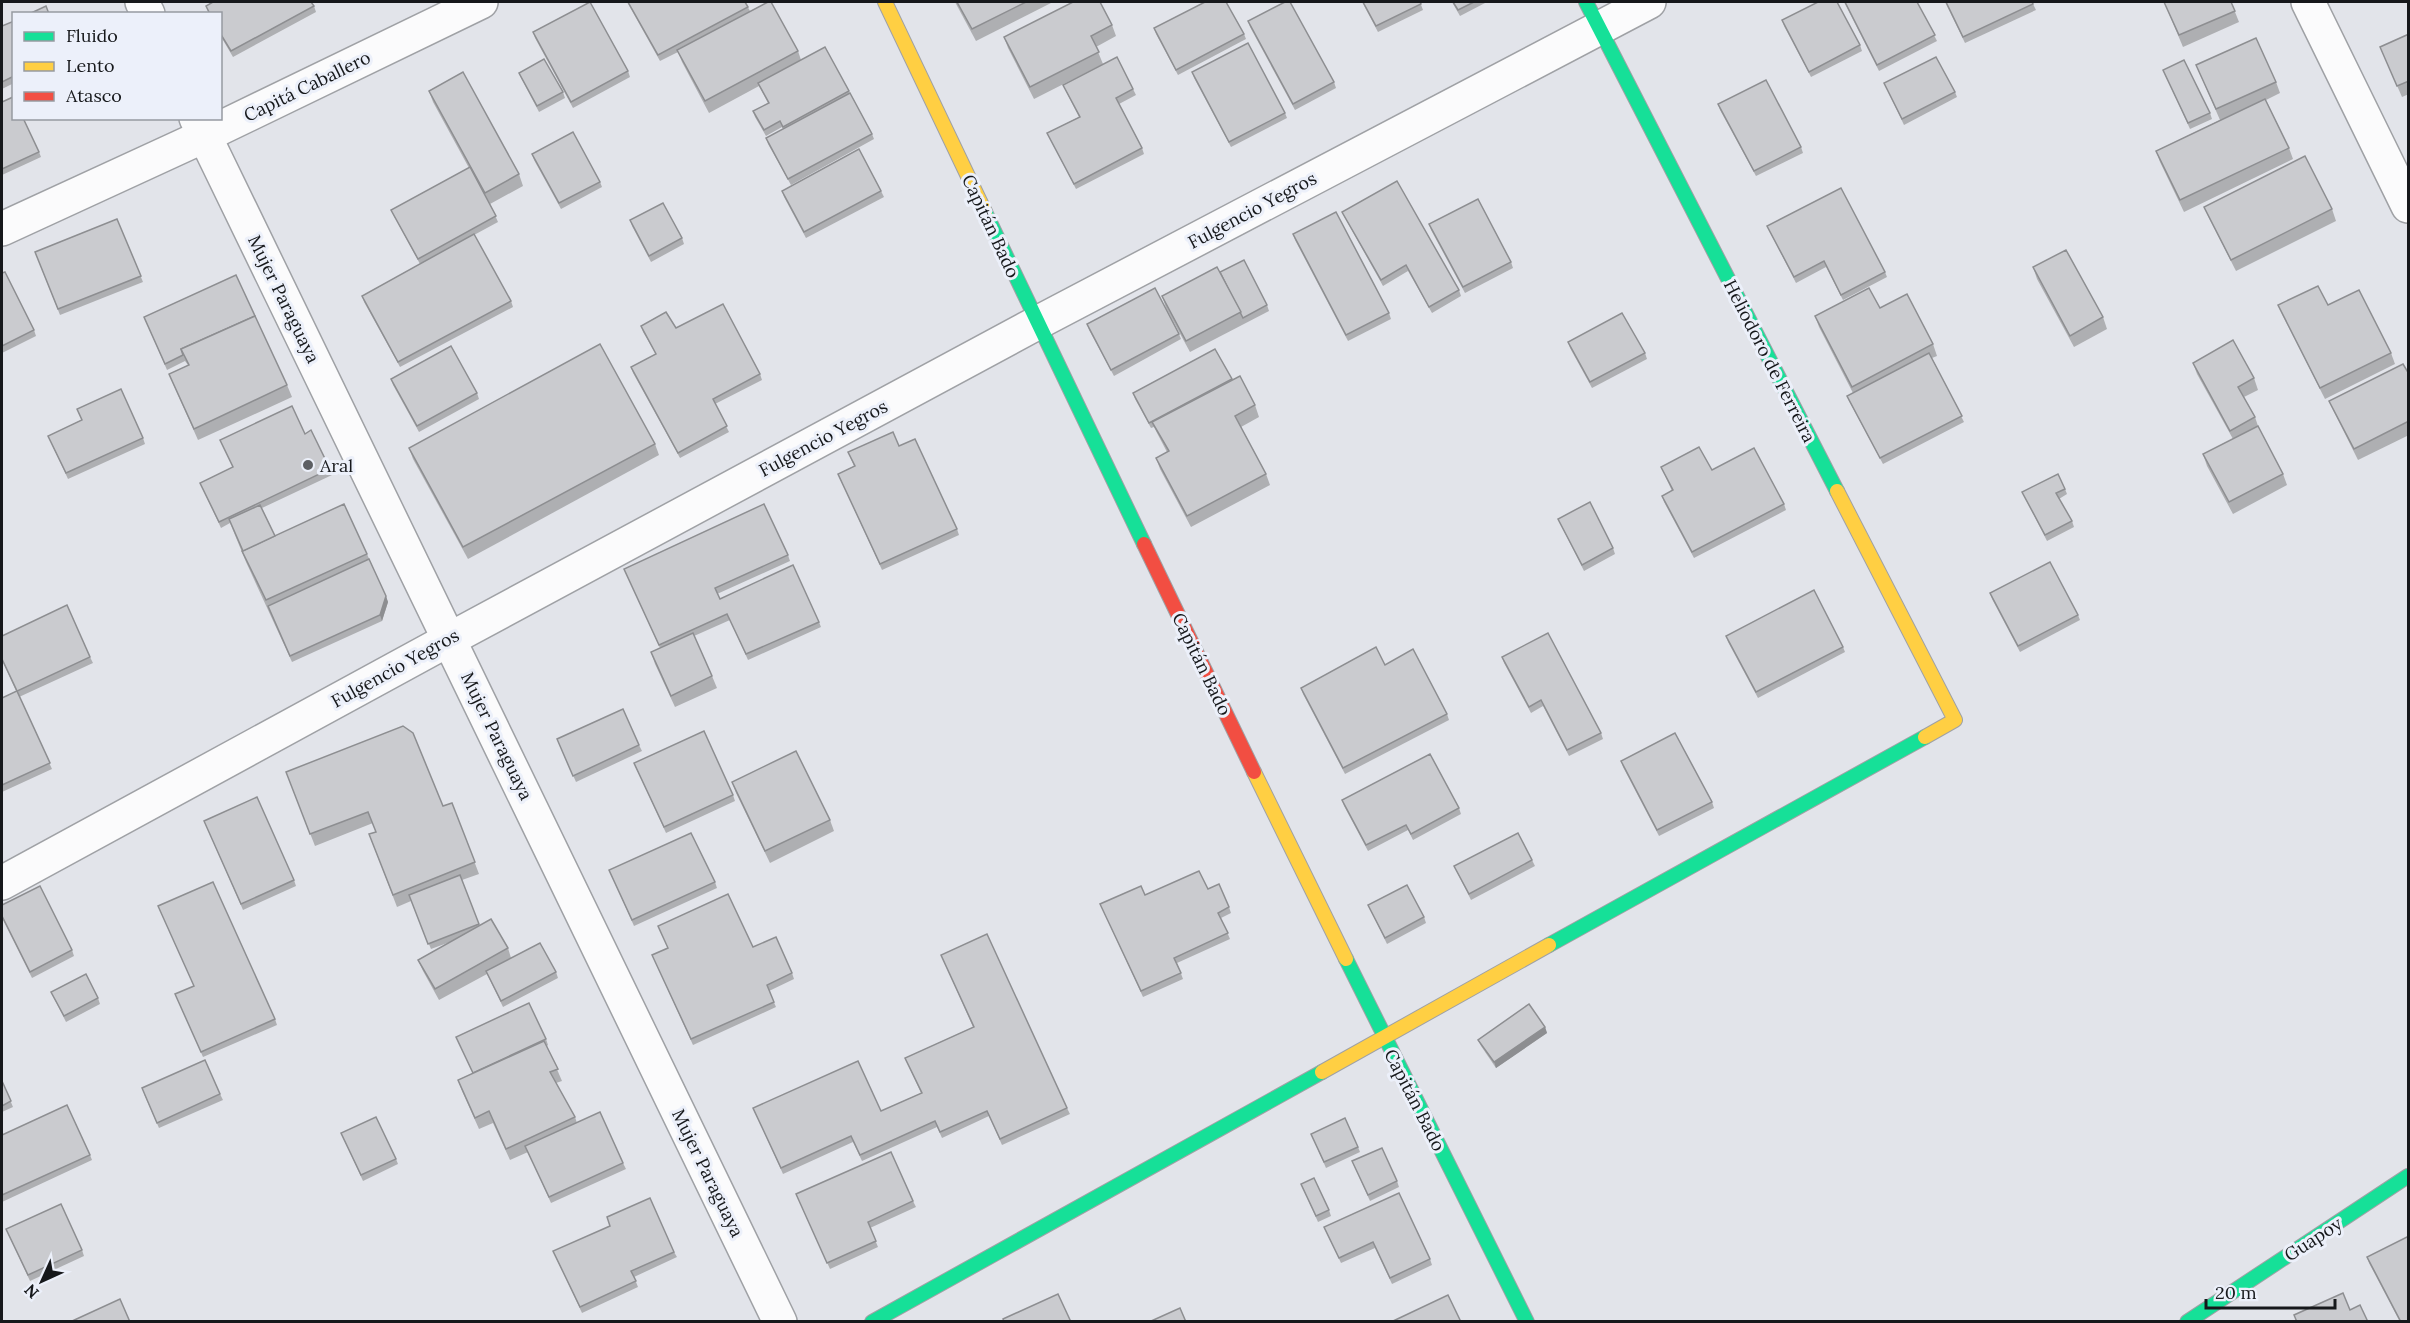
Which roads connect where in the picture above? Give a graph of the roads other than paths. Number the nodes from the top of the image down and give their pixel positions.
1 (481, 2) edge
2 (885, 2) edge
3 (1649, 2) edge
4 (2308, 2) edge
5 (1592, 14) edge
6 (222, 117) edge
7 (216, 120) edge
8 (200, 127) edge
9 (2409, 206) edge
10 (2, 229) edge
11 (1037, 323) junction
12 (450, 639) junction
13 (2, 883) edge
14 (1384, 1039) junction
15 (2409, 1176) edge
16 (780, 1322) edge
17 (872, 1322) edge
18 (1527, 1322) edge
19 (2187, 1322) edge

1 - 6 street, Capitá Caballero
2 - 11 street, Capitán Bado
3 - 5 street, Fulgencio Yegros
4 - 9 street
5 - 11 street, Fulgencio Yegros
5 - 14 street, Heliodoro de Ferreira
7 - 8 street, Capitá Caballero
8 - 10 street, Capitá Caballero
8 - 12 street, Mujer Paraguaya
11 - 12 street, Fulgencio Yegros
11 - 14 street, Capitán Bado
12 - 13 street, Fulgencio Yegros
12 - 16 street, Mujer Paraguaya
14 - 17 street
14 - 18 street, Capitán Bado
15 - 19 street, Guapoy

